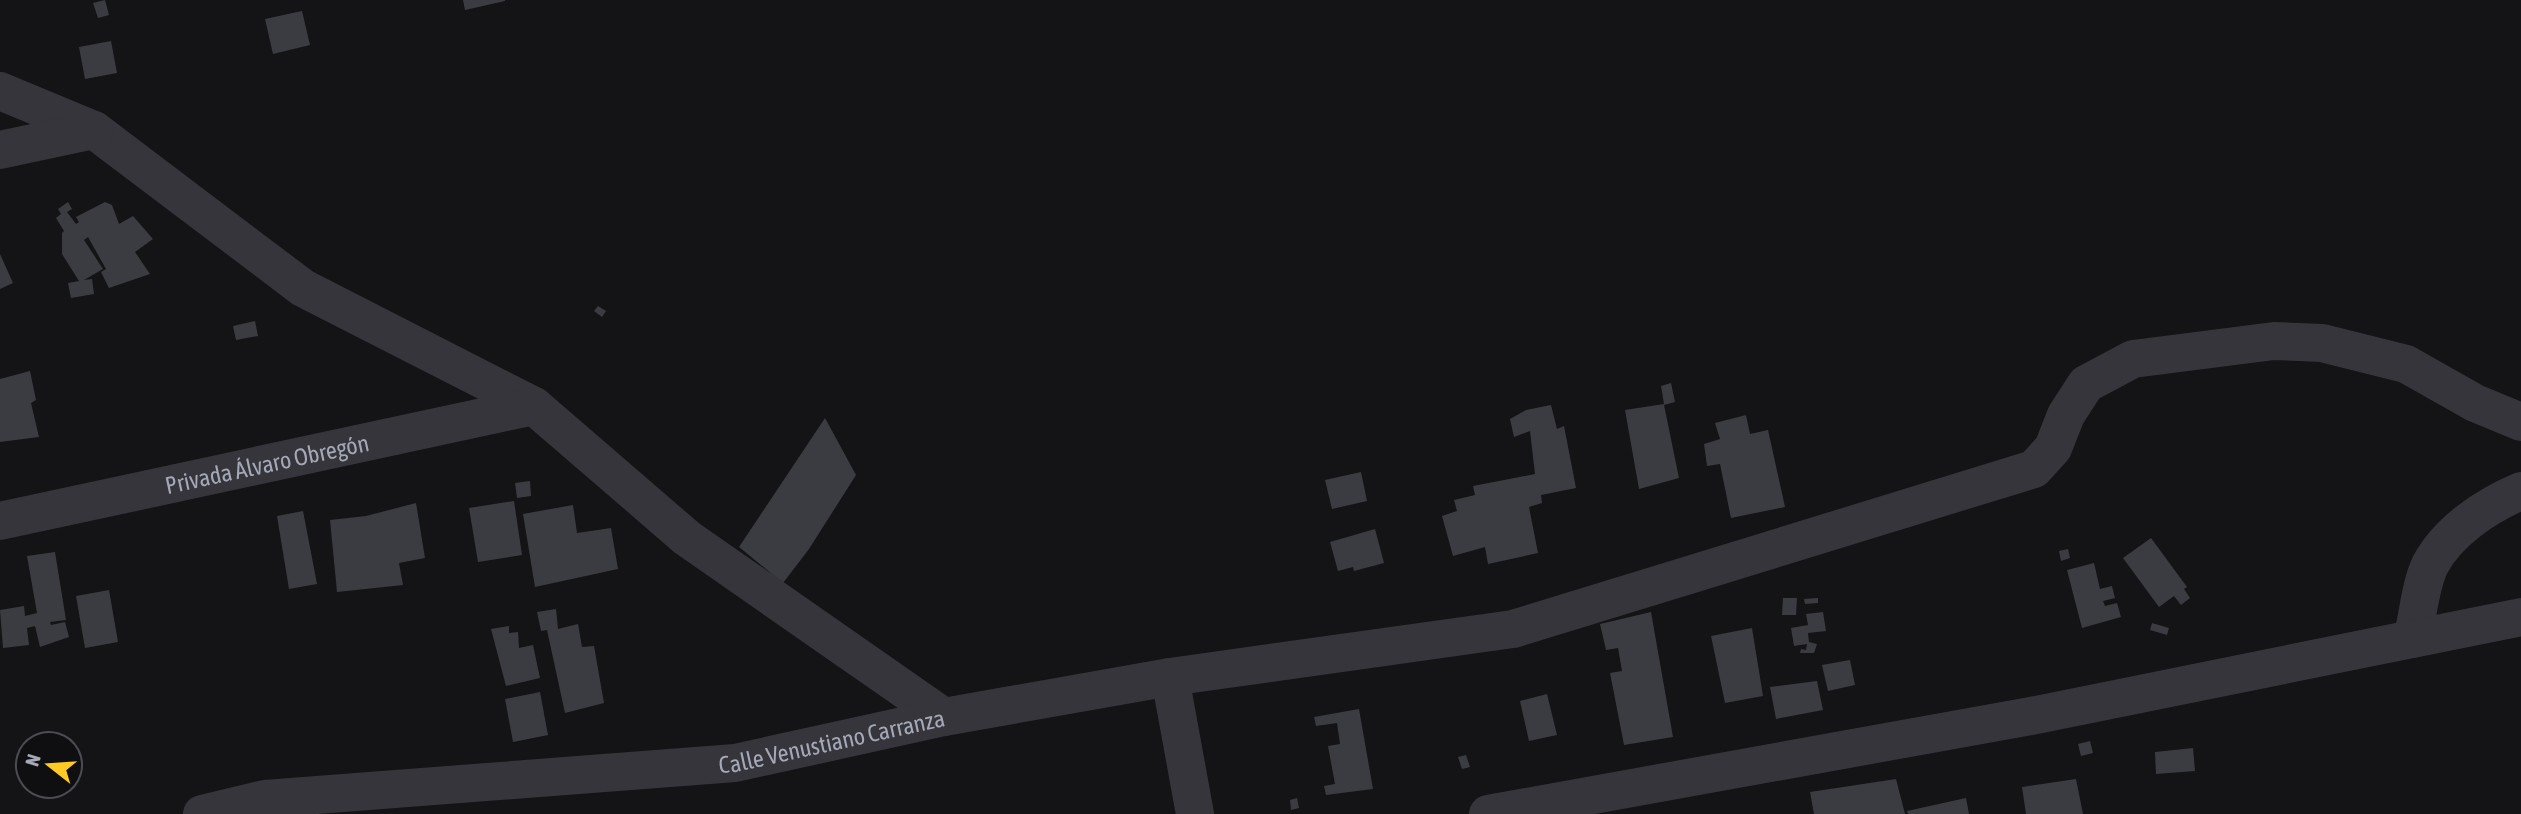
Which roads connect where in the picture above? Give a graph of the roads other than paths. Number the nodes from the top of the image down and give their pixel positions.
1 (0, 91) edge
2 (94, 130) junction
3 (0, 150) edge
4 (534, 406) junction
5 (2521, 422) edge
6 (2521, 491) edge
7 (0, 521) edge
8 (2521, 617) edge
9 (2412, 639) junction
10 (1170, 677) junction
11 (944, 717) junction
12 (202, 814) edge
13 (1195, 814) edge
14 (1488, 814) edge

1 - 2 street
2 - 3 street
2 - 4 street
4 - 7 street, Privada Álvaro Obregón
4 - 11 street
5 - 10 street, Calle Venustiano Carranza
6 - 9 street
8 - 9 street
9 - 14 street
10 - 11 street, Calle Venustiano Carranza
10 - 13 street
11 - 12 street, Calle Venustiano Carranza

